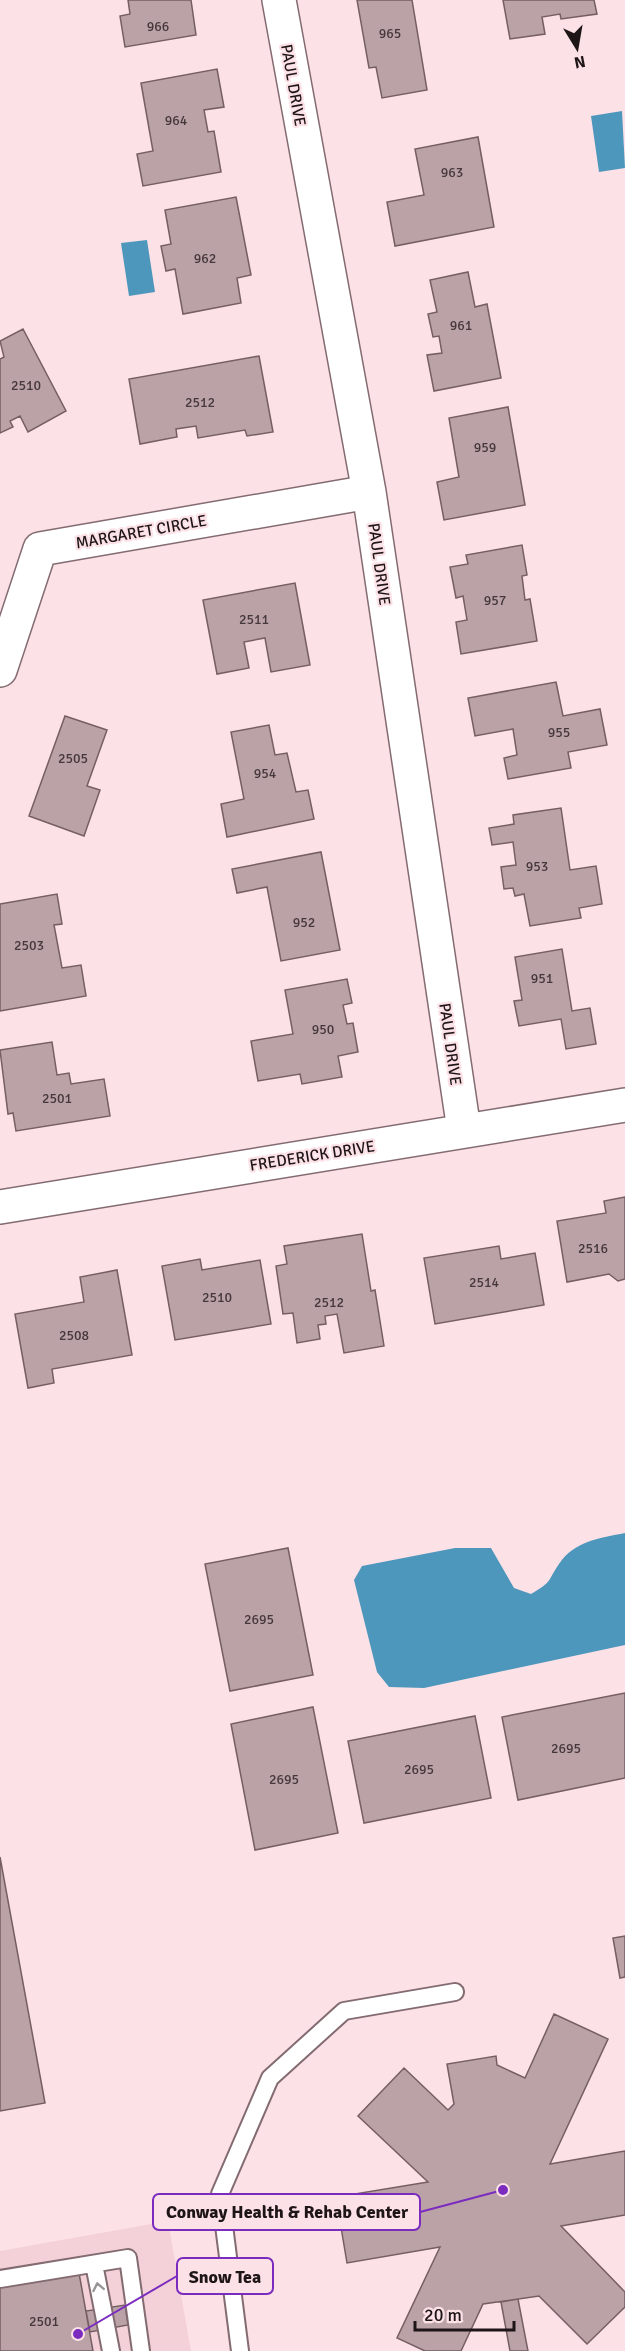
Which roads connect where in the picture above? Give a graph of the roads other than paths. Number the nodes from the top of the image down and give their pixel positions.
1 (279, 0) edge
2 (369, 492) junction
3 (0, 670) edge
4 (625, 1105) edge
5 (464, 1130) junction
6 (0, 1208) edge
7 (455, 1992) dead end
8 (94, 2264) junction
9 (0, 2279) edge
10 (111, 2351) edge
11 (141, 2351) edge
12 (240, 2351) edge

1 - 2 street, PAUL DRIVE
2 - 3 street, MARGARET CIRCLE
2 - 5 street, PAUL DRIVE
4 - 5 street, FREDERICK DRIVE
5 - 6 street, FREDERICK DRIVE
7 - 12 lane
8 - 9 lane
10 -> 8 lane
8 - 11 lane

